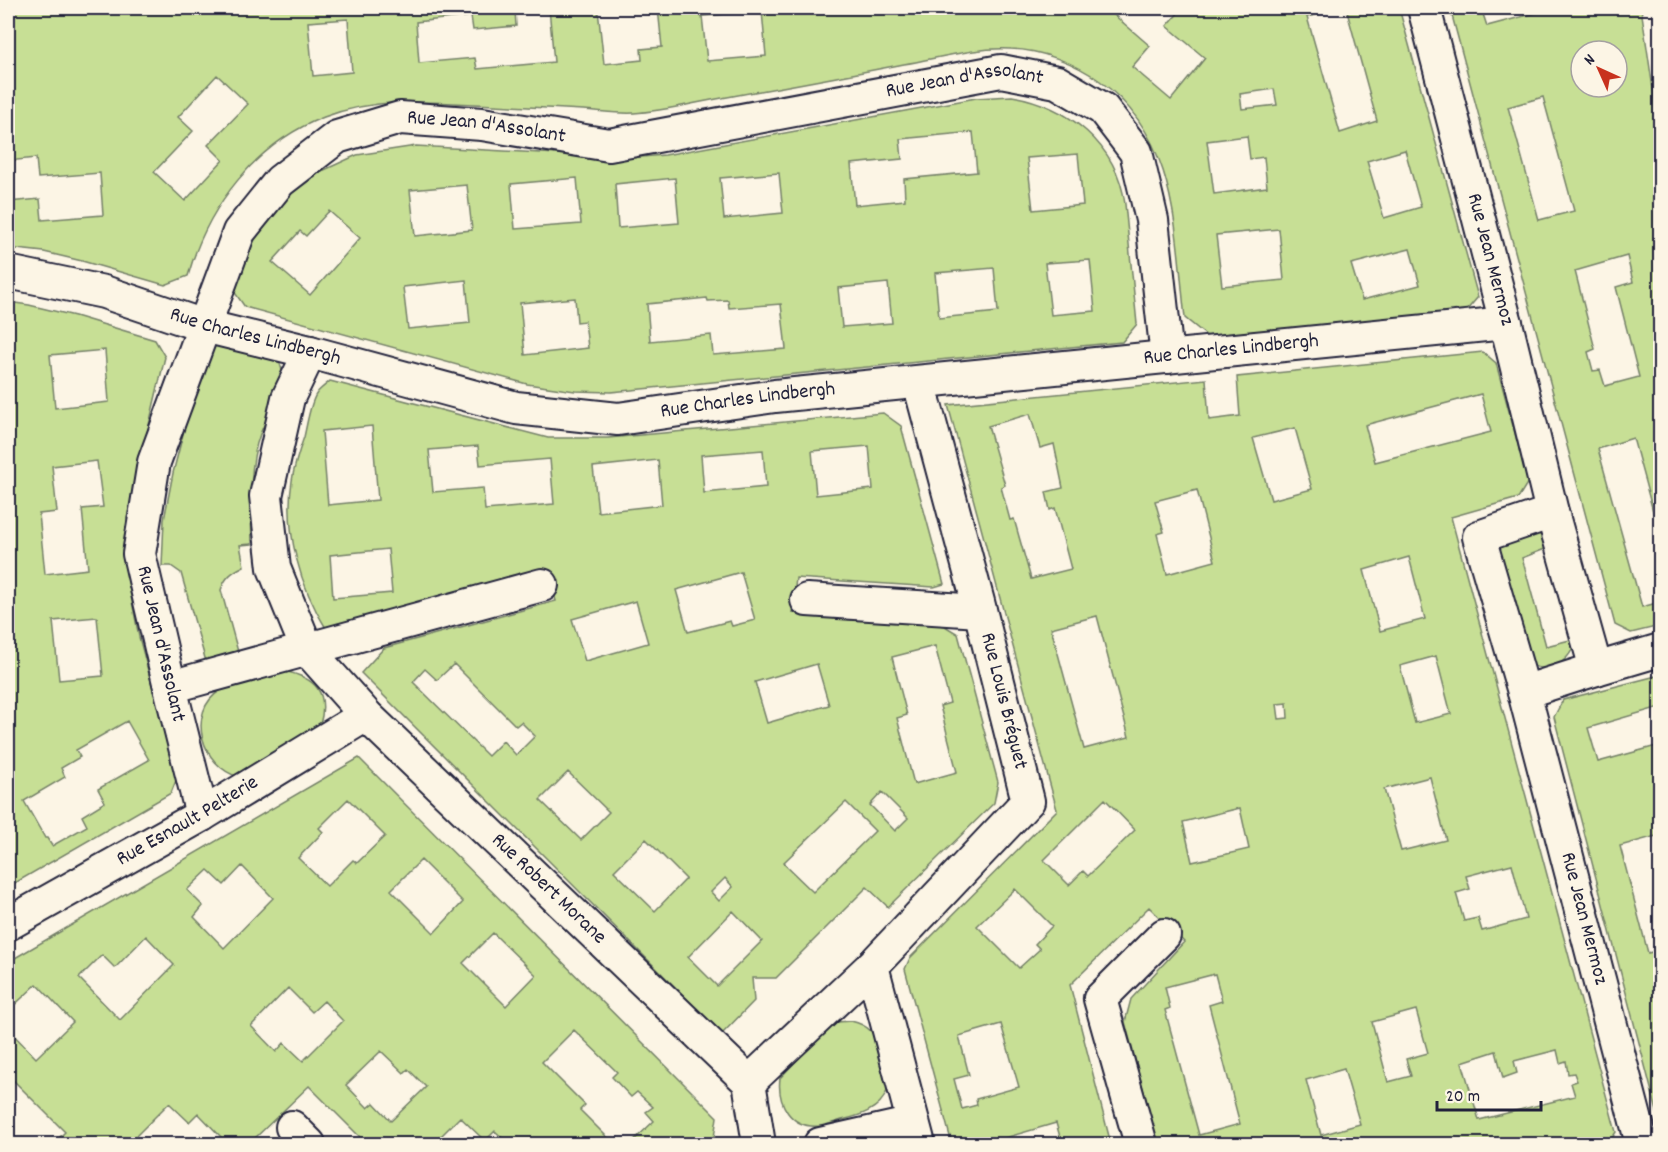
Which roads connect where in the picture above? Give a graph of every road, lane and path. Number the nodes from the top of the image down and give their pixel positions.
1 (1424, 8) edge
2 (8, 272) edge
3 (1506, 323) junction
4 (204, 326) junction
5 (310, 352) junction
6 (1167, 357) junction
7 (919, 382) junction
8 (1552, 512) junction
9 (542, 585) dead end
10 (807, 600) dead end
11 (980, 611) junction
12 (307, 649) junction
13 (1660, 650) edge
14 (1596, 669) junction
15 (170, 687) junction
16 (1524, 692) junction
17 (366, 715) junction
18 (202, 815) junction
19 (8, 924) edge
20 (1164, 935) dead end
21 (872, 966) junction
22 (749, 1082) junction
23 (916, 1134) edge
24 (759, 1144) edge
25 (820, 1144) edge
26 (1141, 1144) edge
27 (1641, 1144) edge

1 - 3 street, Rue Jean Mermoz
2 - 4 street, Rue Charles Lindbergh
3 - 6 street, Rue Charles Lindbergh
3 - 8 street, Rue Jean Mermoz
4 - 5 street, Rue Charles Lindbergh
4 - 6 street, Rue Jean d'Assolant
4 - 15 street, Rue Jean d'Assolant
5 - 7 street, Rue Charles Lindbergh
5 - 12 street, Rue Robert Morane
6 - 7 street, Rue Charles Lindbergh
7 - 11 street, Rue Louis Bréguet
8 - 14 street, Rue Jean Mermoz
8 - 16 street, Rue Jean Mermoz
9 - 12 street
10 - 11 street
11 - 21 street, Rue Louis Bréguet
12 - 15 street
12 - 17 street, Rue Robert Morane
13 - 14 street
14 - 16 street
15 - 18 street, Rue Jean d'Assolant
16 - 27 street, Rue Jean Mermoz
17 - 18 street, Rue Esnault Pelterie
17 - 22 street, Rue Robert Morane
18 - 19 street, Rue Esnault Pelterie
20 - 26 street
21 - 22 street, Rue Louis Bréguet
21 - 23 street
22 - 24 street
23 - 25 street

